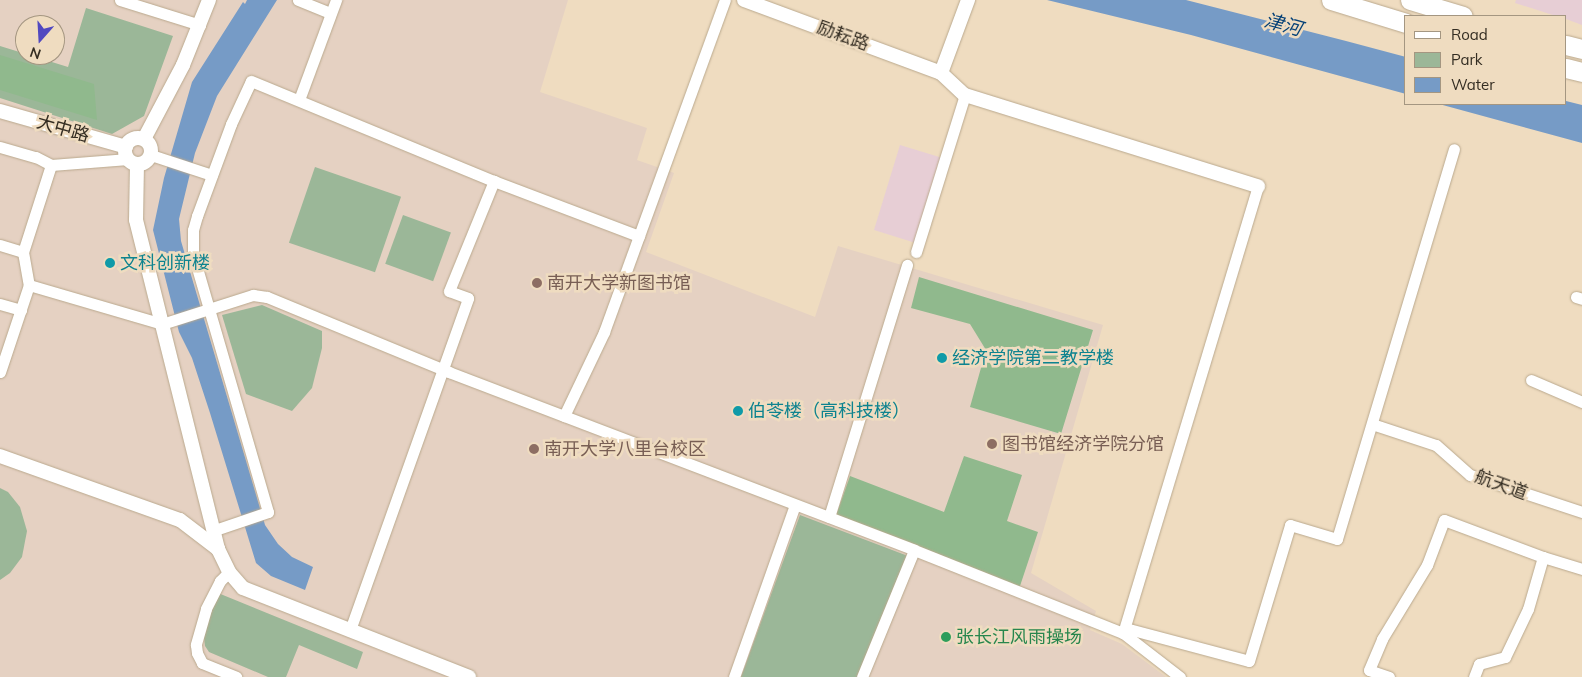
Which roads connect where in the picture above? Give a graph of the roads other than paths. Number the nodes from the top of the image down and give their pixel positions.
1 (120, 0) edge
2 (209, 0) edge
3 (298, 0) edge
4 (336, 0) edge
5 (725, 0) edge
6 (744, 0) edge
7 (968, 0) edge
8 (1331, 0) edge
9 (1410, 0) edge
10 (331, 13) junction
11 (1460, 15) edge
12 (1404, 22) edge
13 (200, 25) junction
14 (1567, 45) edge
15 (1582, 49) edge
16 (1567, 68) edge
17 (1582, 72) edge
18 (941, 73) junction
19 (965, 95) junction
20 (299, 100) junction
21 (0, 111) edge
22 (144, 139) junction
23 (0, 146) edge
24 (1454, 150) dead end
25 (151, 155) junction
26 (130, 156) junction
27 (51, 165) junction
28 (212, 175) junction
29 (494, 181) junction
30 (1258, 186) joint
31 (639, 236) junction
32 (0, 245) edge
33 (23, 252) junction
34 (916, 252) dead end
35 (907, 265) dead end
36 (29, 285) junction
37 (0, 304) edge
38 (210, 307) junction
39 (21, 310) junction
40 (162, 324) junction
41 (442, 369) junction
42 (0, 372) edge
43 (1531, 380) dead end
44 (1582, 402) edge
45 (564, 416) junction
46 (1372, 424) junction
47 (0, 456) edge
48 (795, 505) junction
49 (1582, 512) edge
50 (828, 518) junction
51 (215, 530) junction
52 (218, 549) junction
53 (914, 550) junction
54 (1542, 557) junction
55 (1582, 569) edge
56 (228, 572) junction
57 (350, 630) junction
58 (1124, 630) junction
59 (236, 677) edge
60 (469, 677) edge
61 (734, 677) edge
62 (862, 677) edge
63 (1180, 677) edge
64 (1389, 677) edge
65 (1474, 677) edge

1 - 13 street
2 - 13 street
3 - 10 street
4 - 10 street
5 - 31 street
6 - 18 street, 励耘路
7 - 18 street
8 - 12 highway
9 - 11 highway
10 - 20 street
13 - 22 street
14 - 15 highway
16 - 17 highway
18 - 19 street
19 - 30 street
19 - 34 street
20 - 28 street
20 - 29 street
21 - 26 street, 大中路
22 - 25 street
22 - 26 street
23 - 27 street
24 - 46 street
25 - 26 street
25 - 28 street
26 - 27 street
26 - 40 street
27 - 33 street
28 - 38 street
29 - 31 street
29 - 41 street
30 - 58 street
31 - 45 street
32 - 33 street
33 - 36 street
35 - 50 street
36 - 39 street
36 - 40 street
37 - 39 street
38 - 40 street
38 - 41 street
38 - 51 street
39 - 42 street
40 - 51 street
41 - 45 street
41 - 57 street
43 - 44 street
45 - 48 street
46 - 49 street, 航天道
46 - 58 street
47 - 52 street
48 - 50 street
48 - 61 street
50 - 53 street
51 - 52 street
52 - 56 street
53 - 58 street
53 - 62 street
54 - 55 street
54 - 64 street
54 - 65 street
56 - 57 street
56 - 59 street
57 - 60 street
58 - 63 street

